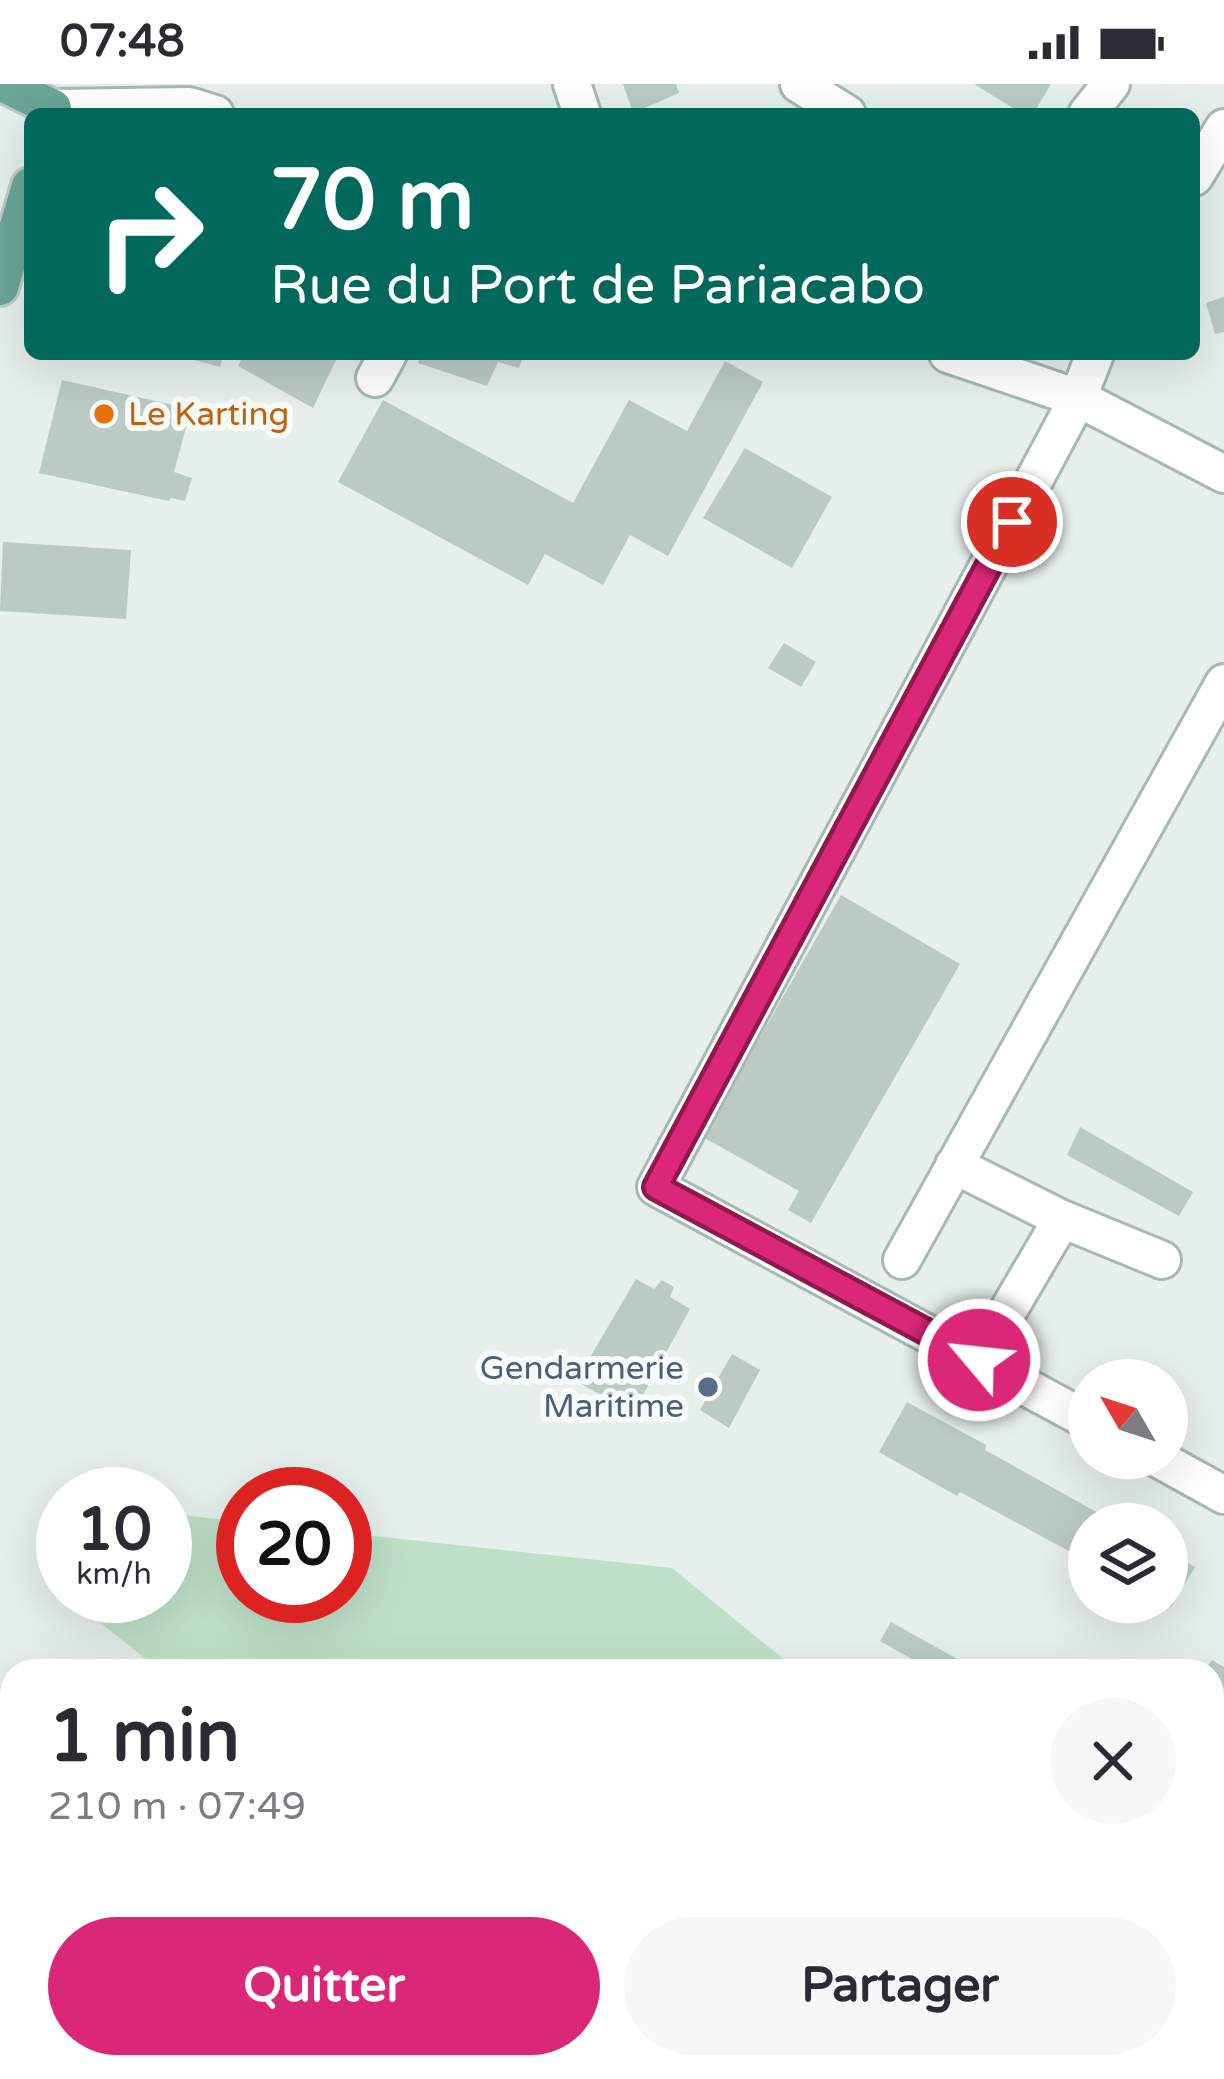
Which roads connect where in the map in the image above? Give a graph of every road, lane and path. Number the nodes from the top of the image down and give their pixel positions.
1 (4, 84) edge
2 (157, 84) edge
3 (799, 84) edge
4 (1111, 84) edge
5 (56, 102) edge
6 (166, 108) edge
7 (199, 108) edge
8 (837, 108) edge
9 (1092, 108) edge
10 (1224, 128) edge
11 (1200, 167) edge
12 (24, 206) edge
13 (0, 287) edge
14 (966, 360) edge
15 (1063, 360) edge
16 (1093, 360) edge
17 (1078, 398) junction
18 (1224, 473) edge
19 (1224, 683) edge
20 (954, 1165) junction
21 (1062, 1219) junction
22 (902, 1260) dead end
23 (1162, 1260) dead end
24 (979, 1360) junction
25 (1068, 1409) edge
26 (1188, 1475) edge
27 (1224, 1495) edge

1 - 5 main road
2 - 7 lane
3 - 8 lane
4 - 9 lane
5 - 6 lane
10 - 11 lane
12 - 13 main road
14 - 17 lane
15 - 17 lane
16 - 17 lane
17 - 18 lane
17 - 24 lane
19 - 20 lane
20 - 21 lane
20 - 22 lane
21 - 23 lane
21 - 24 lane
24 - 25 lane
26 - 27 lane

